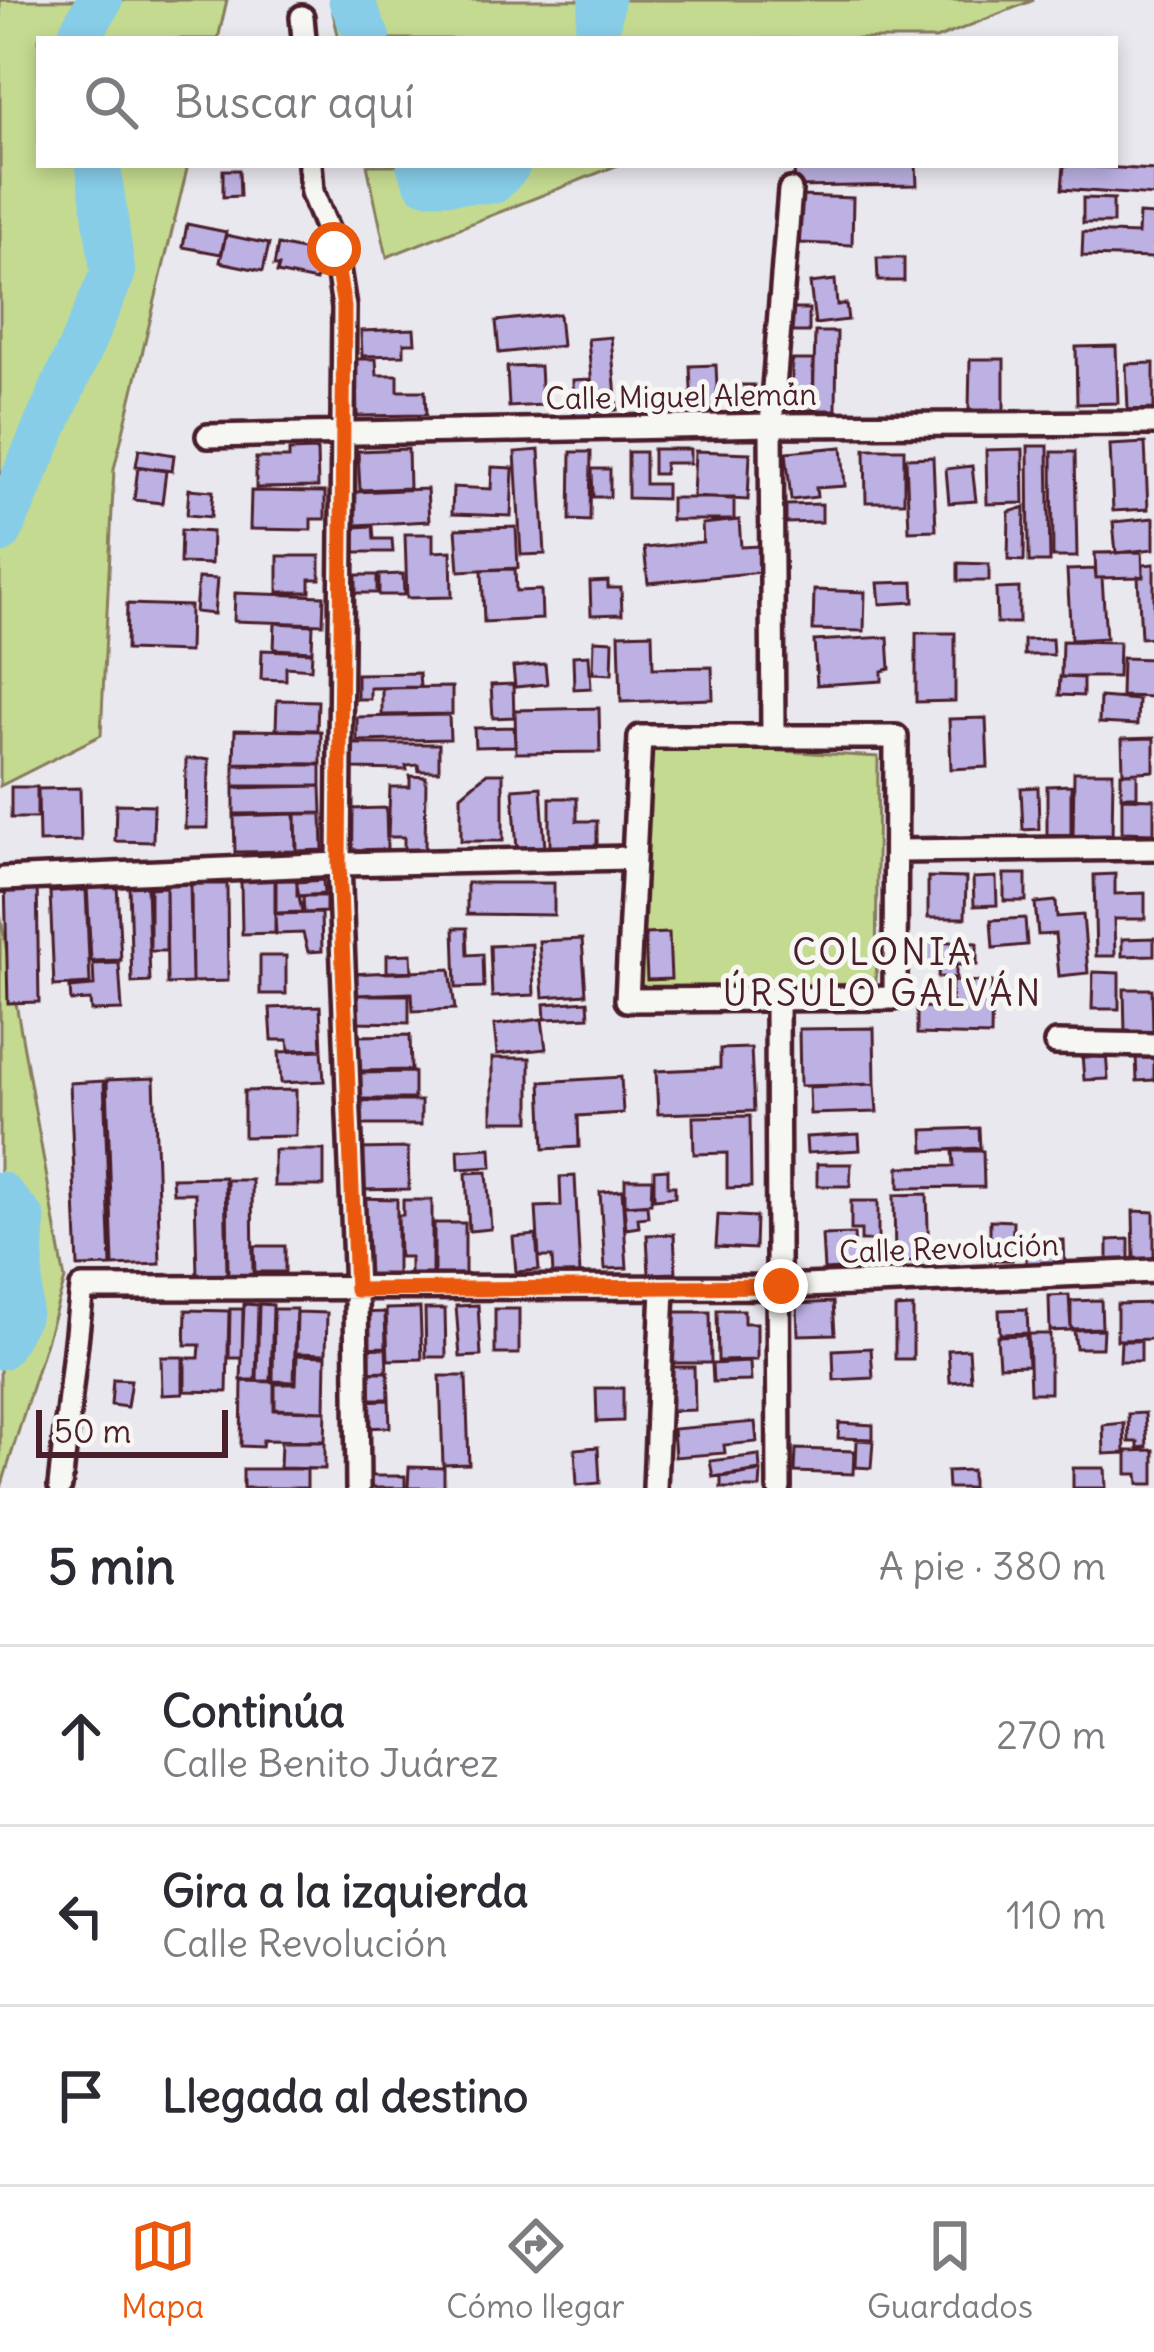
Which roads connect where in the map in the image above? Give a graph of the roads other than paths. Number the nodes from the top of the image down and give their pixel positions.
1 (310, 168) edge
2 (790, 190) dead end
3 (1154, 423) edge
4 (771, 425) junction
5 (341, 431) junction
6 (208, 436) dead end
7 (773, 736) junction
8 (1154, 848) edge
9 (898, 851) junction
10 (631, 858) junction
11 (339, 864) junction
12 (3, 879) edge
13 (777, 1000) junction
14 (1055, 1043) dead end
15 (1154, 1045) edge
16 (1154, 1271) edge
17 (781, 1286) junction
18 (663, 1288) junction
19 (356, 1290) junction
20 (60, 1486) edge
21 (358, 1488) edge
22 (656, 1488) edge
23 (779, 1488) edge

1 - 5 street
2 - 4 street
3 - 4 street, Calle Miguel Alemán
4 - 5 street, Calle Miguel Alemán
4 - 7 street
5 - 6 street, Calle Miguel Alemán
5 - 11 street
7 - 9 street
7 - 10 street
8 - 9 street
9 - 13 street
10 - 11 street
10 - 13 street
11 - 12 street
11 - 19 street
13 - 17 street
14 - 15 street
16 - 17 street, Calle Revolución
17 - 18 street, Calle Revolución
17 - 23 street
18 - 19 street, Calle Revolución
18 - 22 street
19 - 20 street, Calle Revolución
19 - 21 street

